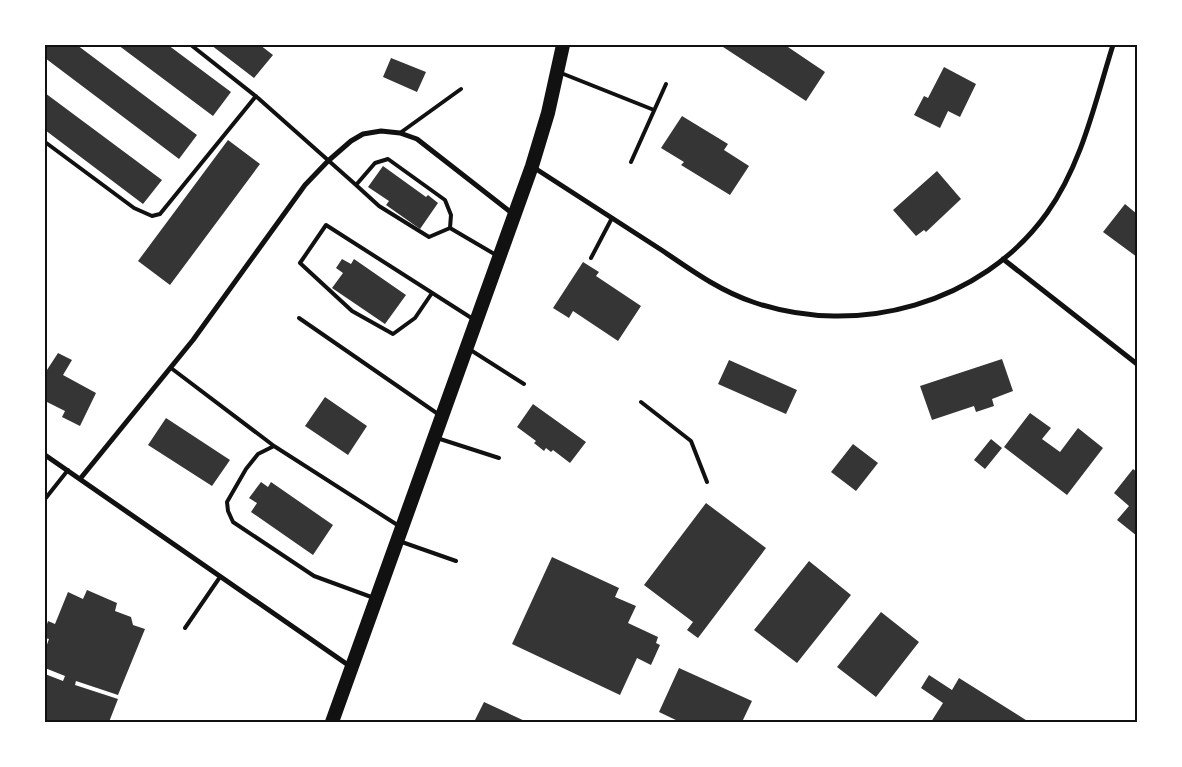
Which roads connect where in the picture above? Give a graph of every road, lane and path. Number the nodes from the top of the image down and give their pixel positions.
1 (191, 45) edge
2 (563, 45) edge
3 (1113, 45) edge
4 (558, 72) junction
5 (666, 84) dead end
6 (462, 88) dead end
7 (256, 96) junction
8 (654, 110) junction
9 (400, 133) junction
10 (45, 142) edge
11 (328, 161) junction
12 (631, 162) dead end
13 (532, 166) junction
14 (356, 185) junction
15 (515, 216) junction
16 (612, 218) junction
17 (450, 228) junction
18 (500, 257) junction
19 (591, 258) dead end
20 (1003, 259) junction
21 (432, 293) junction
22 (299, 318) dead end
23 (477, 322) junction
24 (467, 348) junction
25 (1137, 364) edge
26 (171, 368) junction
27 (524, 384) dead end
28 (641, 402) dead end
29 (442, 417) junction
30 (435, 437) junction
31 (274, 446) junction
32 (45, 455) edge
33 (499, 458) dead end
34 (68, 470) junction
35 (80, 479) junction
36 (707, 482) dead end
37 (45, 499) edge
38 (400, 534) junction
39 (456, 561) dead end
40 (220, 577) junction
41 (376, 599) junction
42 (185, 628) dead end
43 (352, 667) junction
44 (332, 722) edge

1 - 7 lane
2 - 4 highway
3 - 20 street
4 - 8 lane
4 - 13 highway
5 - 8 lane
6 - 9 lane
7 - 10 lane
7 - 11 lane
8 - 12 lane
9 - 11 street
9 - 15 street
11 - 14 lane
11 - 26 street
13 - 15 highway
13 - 16 street
14 - 17 lane
14 - 17 lane
15 - 18 highway
16 - 19 lane
16 - 20 street
17 - 18 lane
18 - 23 highway
20 - 25 street
21 - 21 lane
21 - 23 lane
22 - 29 lane
23 - 24 highway
24 - 27 lane
24 - 29 highway
26 - 31 lane
26 - 35 street
28 - 36 lane
29 - 30 highway
30 - 33 lane
30 - 38 highway
31 - 38 lane
31 - 41 lane
32 - 34 street
34 - 35 street
34 - 37 lane
35 - 40 street
38 - 39 lane
38 - 41 highway
40 - 42 lane
40 - 43 street
41 - 43 highway
43 - 44 highway

